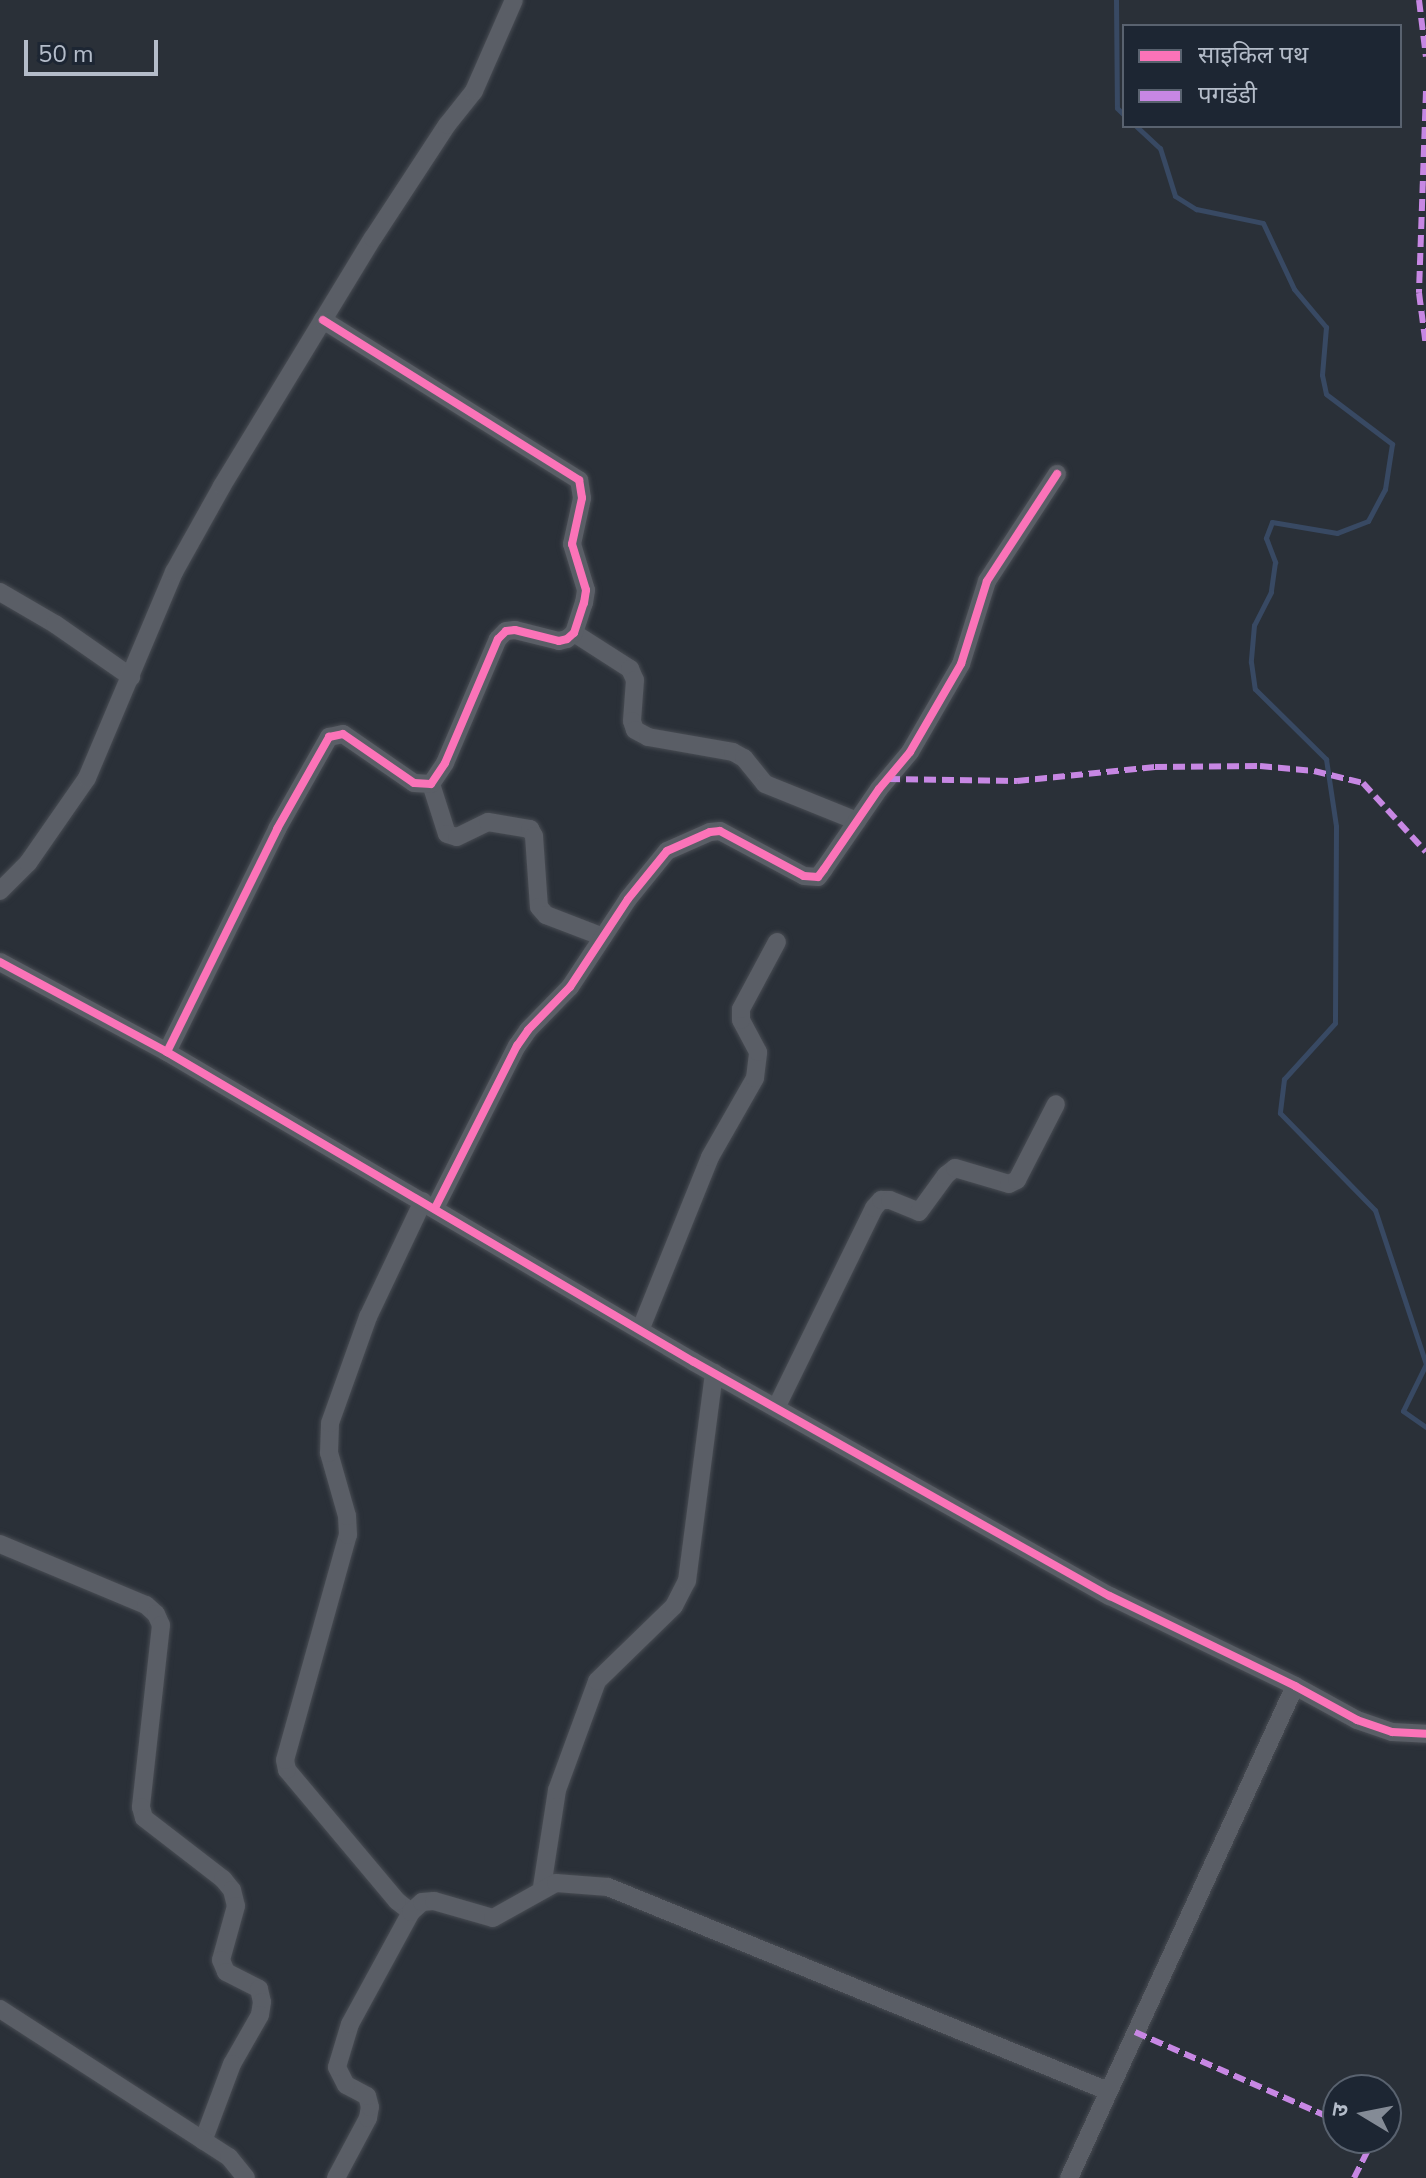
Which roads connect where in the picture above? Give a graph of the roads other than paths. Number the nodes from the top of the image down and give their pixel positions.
1 (514, 0) edge
2 (323, 320) junction
3 (1057, 474) dead end
4 (0, 592) edge
5 (574, 633) junction
6 (131, 677) junction
7 (431, 784) junction
8 (857, 821) junction
9 (0, 891) edge
10 (603, 937) junction
11 (777, 942) dead end
12 (0, 962) edge
13 (167, 1052) junction
14 (1056, 1104) dead end
15 (429, 1204) junction
16 (641, 1328) junction
17 (714, 1373) junction
18 (776, 1408) junction
19 (0, 1544) edge
20 (1295, 1686) junction
21 (1426, 1734) edge
22 (542, 1887) junction
23 (411, 1912) junction
24 (0, 2009) edge
25 (1108, 2091) junction
26 (203, 2141) junction
27 (246, 2178) edge
28 (336, 2178) edge
29 (1069, 2178) edge

1 - 2 street
2 - 5 street
2 - 6 street
3 - 8 street
4 - 6 street
5 - 7 street
5 - 8 street
6 - 9 street
7 - 10 street
7 - 13 street
8 - 10 street
10 - 15 street
11 - 16 street
12 - 13 street
13 - 15 street
14 - 18 street
15 - 16 street
15 - 23 street
16 - 17 street
17 - 18 street
17 - 22 street
18 - 20 street
19 - 26 street
20 - 21 street
20 - 25 street
22 - 23 street
22 - 25 street
23 - 28 street
24 - 26 street
25 - 29 street
26 - 27 street

